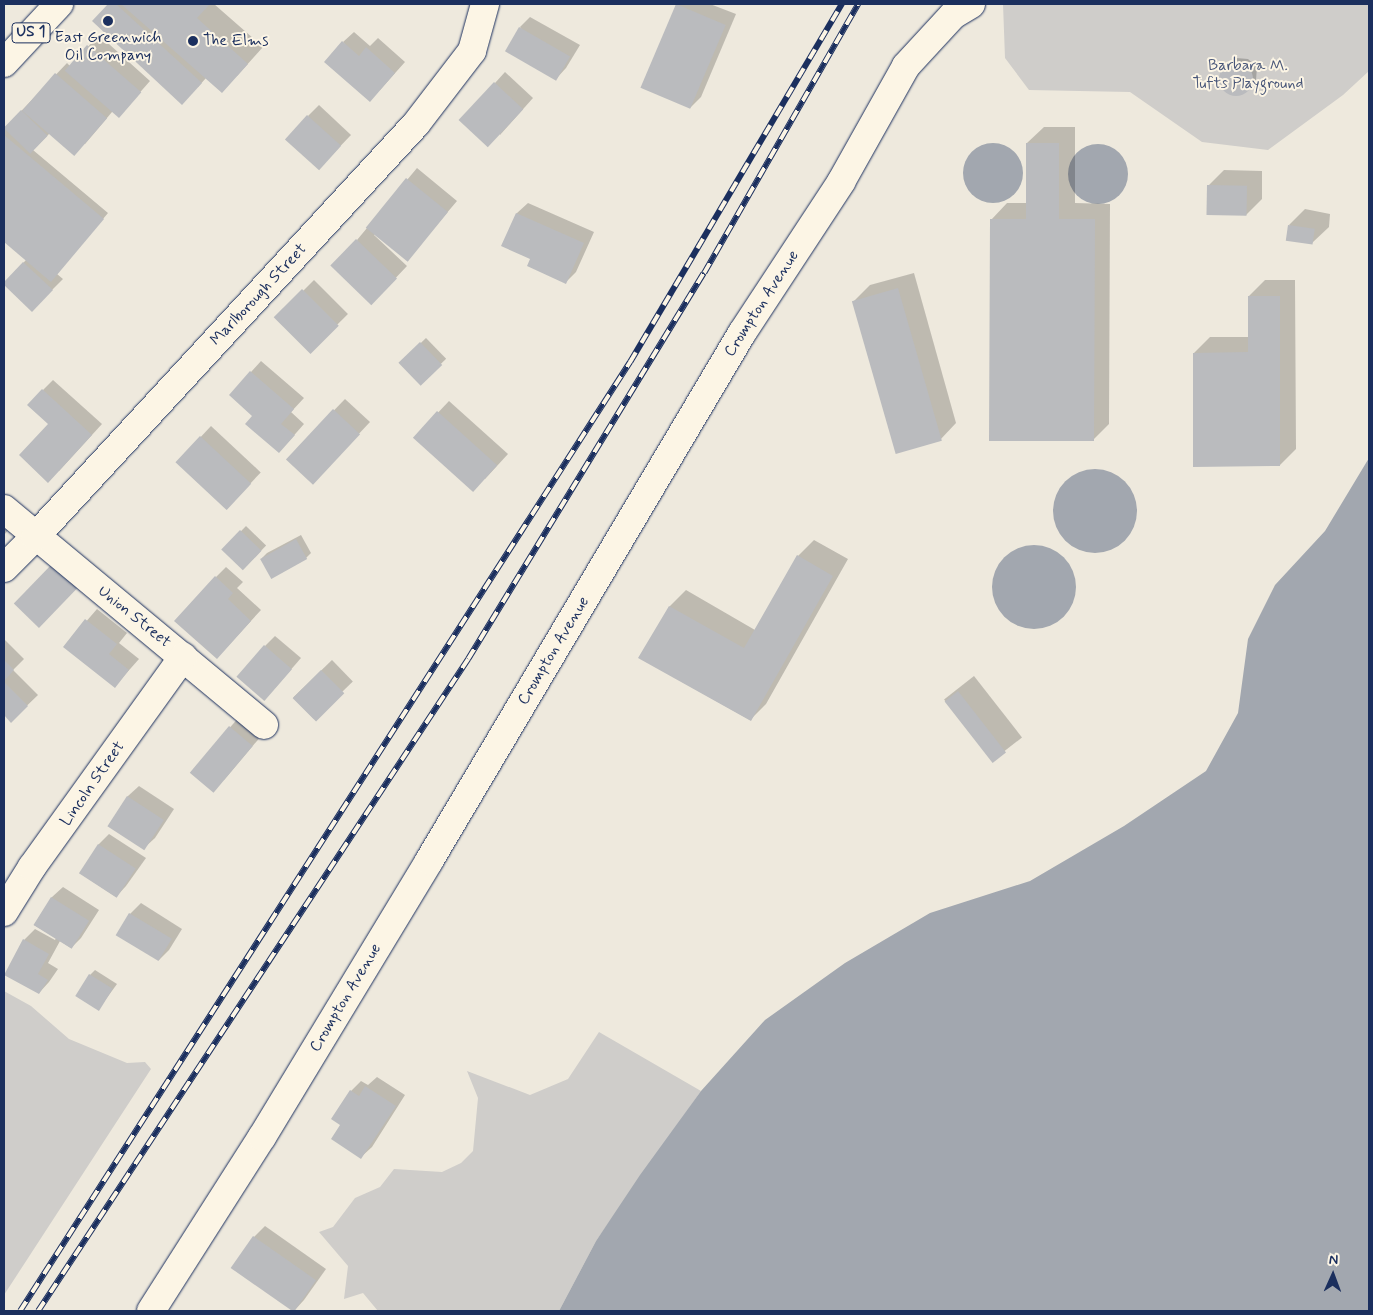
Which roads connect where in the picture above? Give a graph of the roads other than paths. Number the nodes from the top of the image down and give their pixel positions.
1 (59, 4) edge
2 (485, 4) edge
3 (971, 4) edge
4 (4, 62) edge
5 (4, 509) edge
6 (35, 537) junction
7 (4, 568) edge
8 (183, 657) junction
9 (264, 726) dead end
10 (4, 912) edge
11 (151, 1311) edge

1 - 4 street, US 1
2 - 6 street, Marlborough Street
3 - 11 street, Crompton Avenue
5 - 6 street, Union Street
6 - 7 street, Marlborough Street
6 - 8 street, Union Street
8 - 9 street, Union Street
8 - 10 street, Lincoln Street

